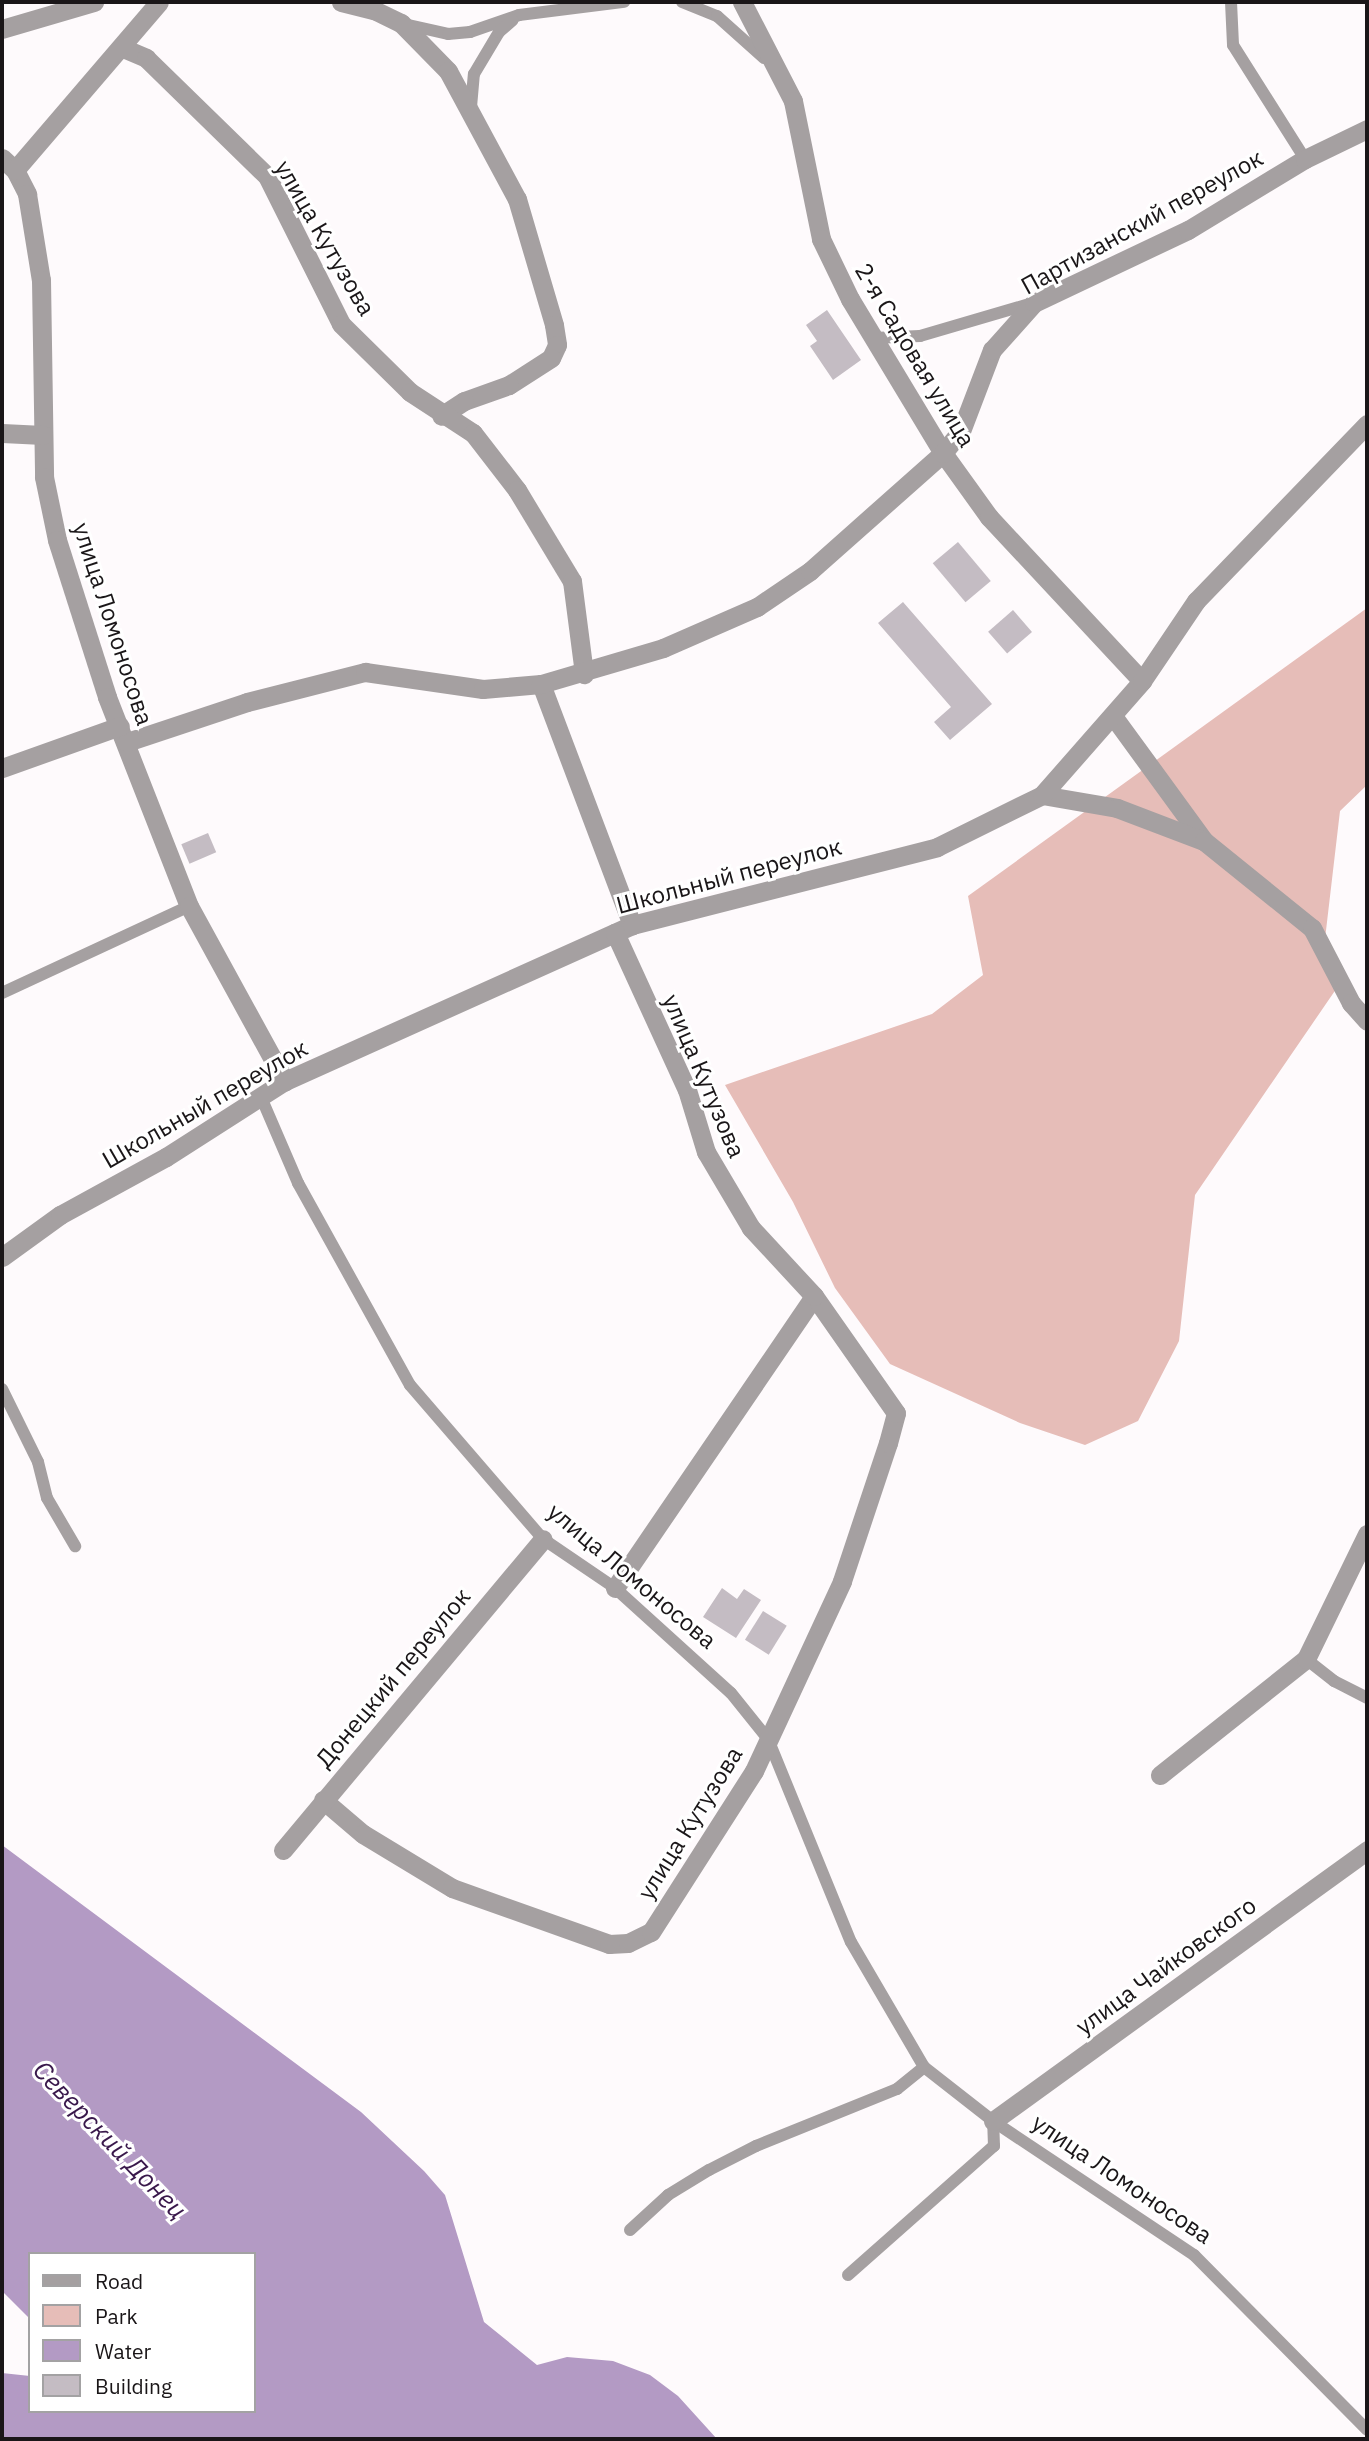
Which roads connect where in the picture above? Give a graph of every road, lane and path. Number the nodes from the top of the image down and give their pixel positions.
1 (94, 2) edge
2 (159, 2) edge
3 (341, 2) edge
4 (624, 2) edge
5 (682, 2) edge
6 (742, 2) edge
7 (1231, 2) edge
8 (519, 15) junction
9 (401, 23) junction
10 (2, 29) edge
11 (123, 48) junction
12 (773, 68) junction
13 (471, 107) junction
14 (1367, 129) edge
15 (1305, 159) junction
16 (8, 164) edge
17 (1034, 303) junction
18 (874, 338) junction
19 (441, 416) junction
20 (1367, 424) edge
21 (2, 432) edge
22 (43, 435) junction
23 (943, 453) junction
24 (584, 674) junction
25 (1142, 681) junction
26 (541, 684) junction
27 (1113, 716) junction
28 (123, 734) junction
29 (2, 768) edge
30 (1042, 795) junction
31 (1204, 841) junction
32 (189, 906) junction
33 (623, 929) junction
34 (2, 993) edge
35 (1367, 1021) edge
36 (285, 1081) junction
37 (261, 1097) junction
38 (2, 1257) edge
39 (814, 1296) junction
40 (2, 1389) edge
41 (1367, 1534) edge
42 (543, 1539) junction
43 (75, 1546) dead end
44 (615, 1588) junction
45 (1306, 1659) junction
46 (1367, 1698) edge
47 (768, 1739) junction
48 (1160, 1775) dead end
49 (323, 1800) junction
50 (283, 1850) dead end
51 (1367, 1850) edge
52 (924, 2067) junction
53 (993, 2121) junction
54 (630, 2230) dead end
55 (848, 2275) dead end
56 (1367, 2430) edge

1 - 10 street
2 - 11 street
3 - 9 street
4 - 8 lane
5 - 12 lane
6 - 12 street, 2-я Садовая улица
7 - 15 lane
8 - 9 lane
8 - 13 lane
9 - 13 street
11 - 16 street
11 - 19 street, улица Кутузова
12 - 18 street, 2-я Садовая улица
13 - 19 street
14 - 15 street, Партизанский переулок
15 - 17 street, Партизанский переулок
16 - 22 street, улица Ломоносова
17 - 18 lane
17 - 23 street, Партизанский переулок
18 - 23 street, 2-я Садовая улица
19 - 24 street, улица Кутузова
20 - 25 street, Школьный переулок
21 - 22 street
22 - 28 street, улица Ломоносова
23 - 24 street, Партизанский переулок
23 - 25 street, 2-я Садовая улица
24 - 26 street, Партизанский переулок
25 - 27 street, Школьный переулок
26 - 28 street, Партизанский переулок
26 - 33 street, улица Кутузова
27 - 30 street, Школьный переулок
27 - 31 street
28 - 29 street, Партизанский переулок
28 - 32 street, улица Ломоносова
30 - 31 street
30 - 33 street, Школьный переулок
31 - 35 street
32 - 34 lane
32 - 36 street, улица Ломоносова
33 - 36 street, Школьный переулок
33 - 39 street, улица Кутузова
36 - 37 street, Школьный переулок
37 - 38 street, Школьный переулок
37 - 42 lane, улица Ломоносова
39 - 44 street
39 - 47 street, улица Кутузова
40 - 43 lane
41 - 45 street
42 - 44 lane, улица Ломоносова
42 - 49 street, Донецкий переулок
44 - 47 lane, улица Ломоносова
45 - 46 lane
45 - 48 street
47 - 49 street, улица Кутузова
47 - 52 lane, улица Ломоносова
49 - 50 street, Донецкий переулок
51 - 53 street, улица Чайковского
52 - 53 lane, улица Ломоносова
52 - 54 lane
53 - 55 lane, улица Ломоносова
53 - 56 lane, улица Ломоносова

